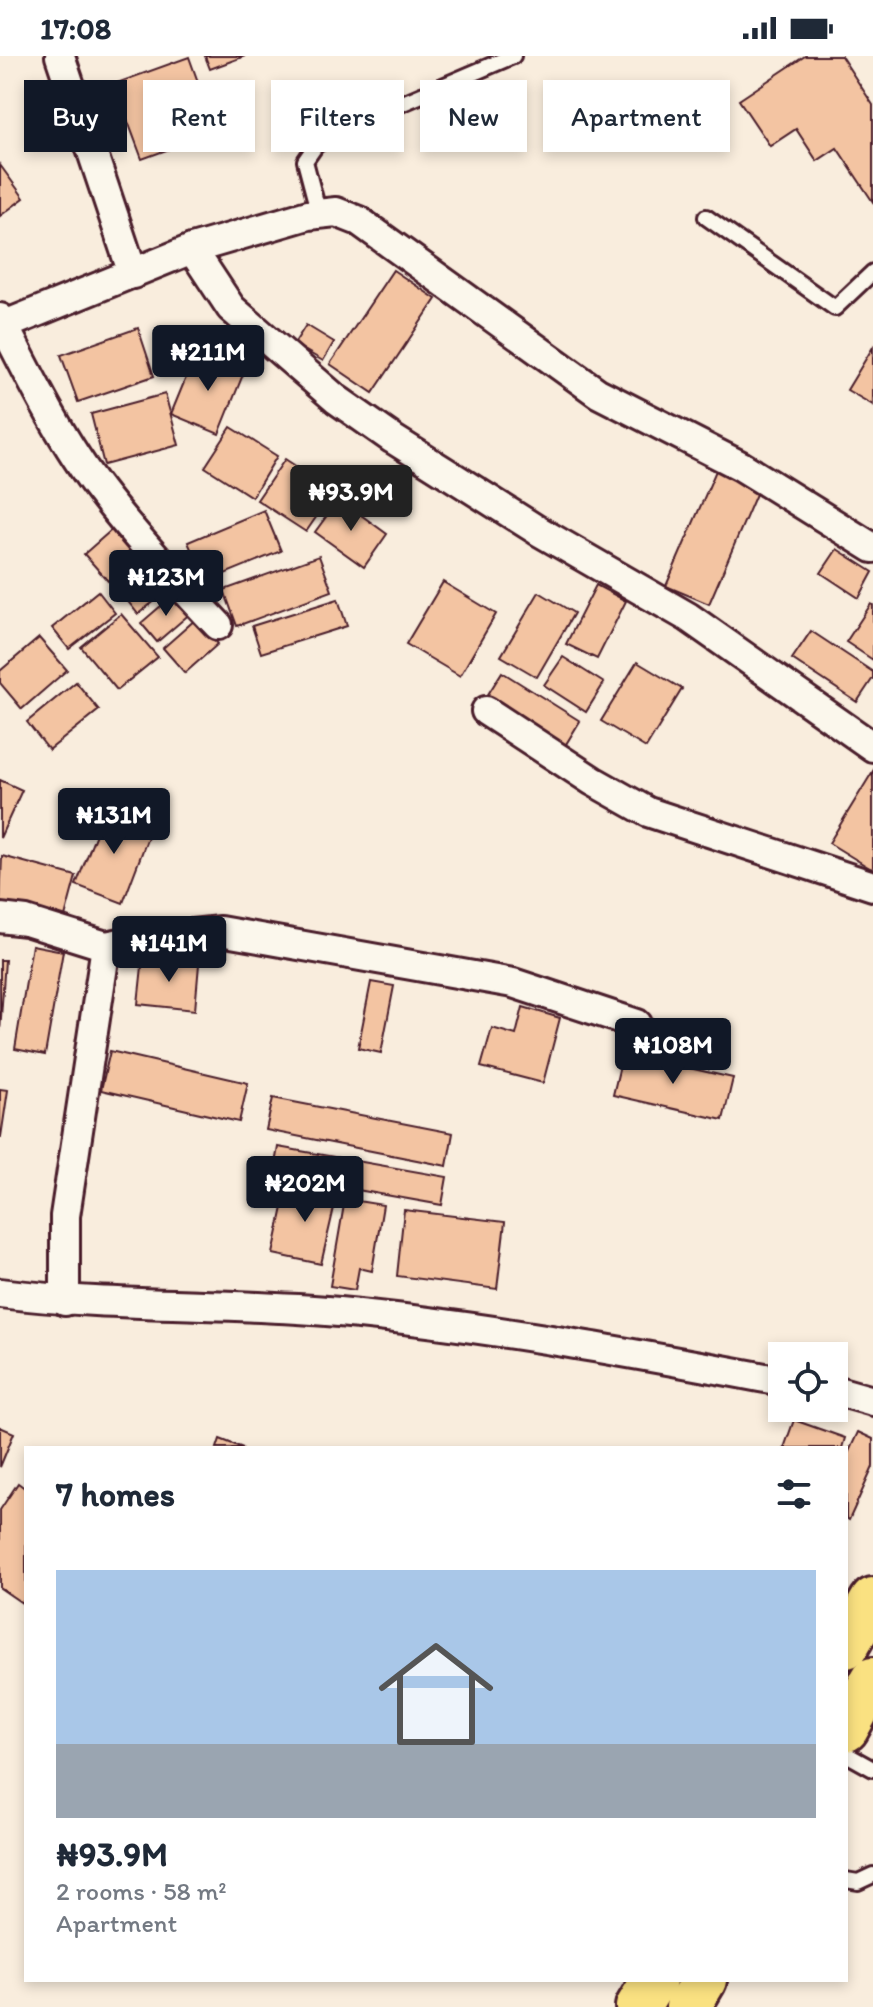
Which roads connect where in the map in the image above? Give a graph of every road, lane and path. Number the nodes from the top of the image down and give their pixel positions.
1 (60, 56) edge
2 (513, 56) edge
3 (319, 214) junction
4 (706, 217) dead end
5 (192, 249) junction
6 (873, 272) edge
7 (133, 274) junction
8 (1, 323) edge
9 (873, 548) edge
10 (218, 625) dead end
11 (486, 711) dead end
12 (873, 747) edge
13 (873, 886) edge
14 (0, 918) edge
15 (106, 946) junction
16 (637, 1024) dead end
17 (0, 1293) edge
18 (65, 1301) junction
19 (768, 1378) edge
20 (848, 1394) edge
21 (873, 1401) edge
22 (873, 1600) edge
23 (848, 1643) edge
24 (873, 1680) edge
25 (854, 1733) edge
26 (873, 1769) edge
27 (873, 1875) edge
28 (848, 1880) edge
29 (653, 1982) edge
30 (703, 1982) edge
31 (638, 2007) edge
32 (688, 2007) edge

1 - 7 street
2 - 3 lane
3 - 5 street
3 - 9 street
4 - 6 lane
5 - 7 street
5 - 12 street
7 - 8 street
8 - 10 street
11 - 13 street
14 - 15 street
15 - 16 street
15 - 18 street
17 - 18 street
18 - 19 street
20 - 21 street
22 - 23 main road
24 - 25 main road
25 - 26 lane
27 - 28 lane
29 - 31 main road
30 - 32 main road

